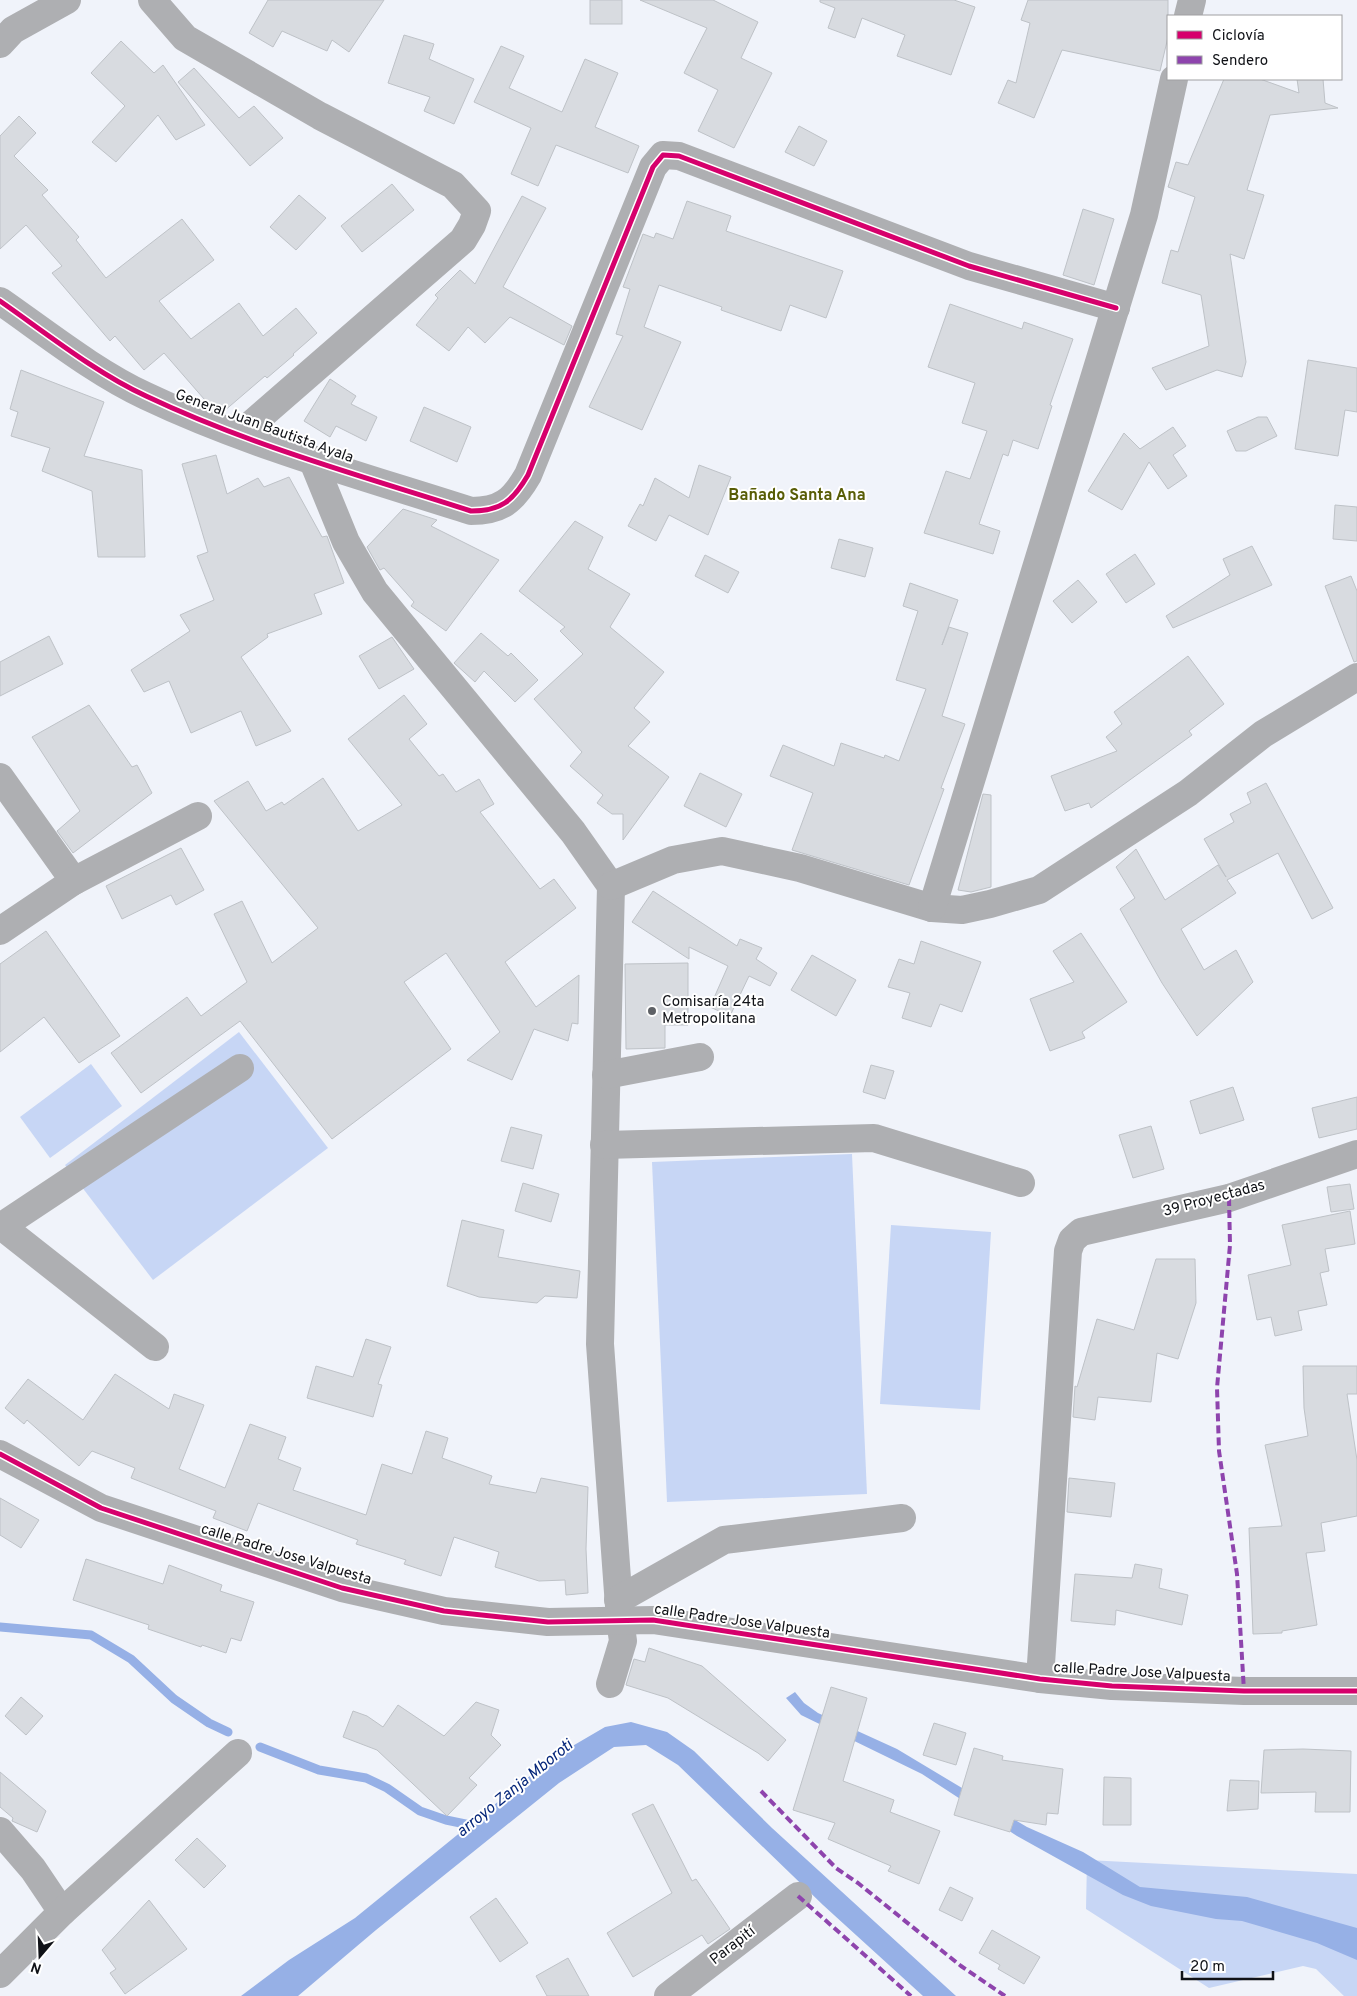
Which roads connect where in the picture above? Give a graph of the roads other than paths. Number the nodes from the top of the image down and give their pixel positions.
1 (67, 0) edge
2 (152, 0) edge
3 (1192, 0) edge
4 (1188, 15) edge
5 (0, 44) edge
6 (1174, 80) edge
7 (0, 301) edge
8 (1116, 308) junction
9 (240, 434) junction
10 (312, 459) junction
11 (1357, 677) edge
12 (0, 777) edge
13 (198, 816) dead end
14 (74, 881) junction
15 (611, 886) junction
16 (932, 908) junction
17 (0, 931) edge
18 (700, 1057) dead end
19 (240, 1068) dead end
20 (606, 1075) junction
21 (604, 1145) junction
22 (1357, 1154) edge
23 (1021, 1183) dead end
24 (1, 1226) edge
25 (154, 1347) dead end
26 (0, 1454) edge
27 (902, 1518) dead end
28 (619, 1610) junction
29 (1040, 1679) junction
30 (610, 1684) dead end
31 (1357, 1691) edge
32 (238, 1753) dead end
33 (0, 1831) edge
34 (798, 1896) dead end
35 (62, 1912) junction
36 (0, 1974) edge
37 (668, 1996) edge

1 - 5 street
2 - 9 street
3 - 4 street
6 - 8 street
7 - 9 street, General Juan Bautista Ayala
8 - 10 street, General Juan Bautista Ayala
8 - 16 street
9 - 10 street, General Juan Bautista Ayala
10 - 15 street
11 - 16 street
12 - 14 street
13 - 14 street
14 - 17 street
15 - 16 street
15 - 20 street
18 - 20 street
19 - 24 street
20 - 21 street
21 - 23 street
21 - 28 street
22 - 29 street, 39 Proyectadas
24 - 25 street
26 - 28 street, calle Padre Jose Valpuesta
27 - 28 street
28 - 29 street, calle Padre Jose Valpuesta
28 - 30 street
29 - 31 street, calle Padre Jose Valpuesta
32 - 35 street
33 - 35 street
34 - 37 street, Parapití
35 - 36 street

